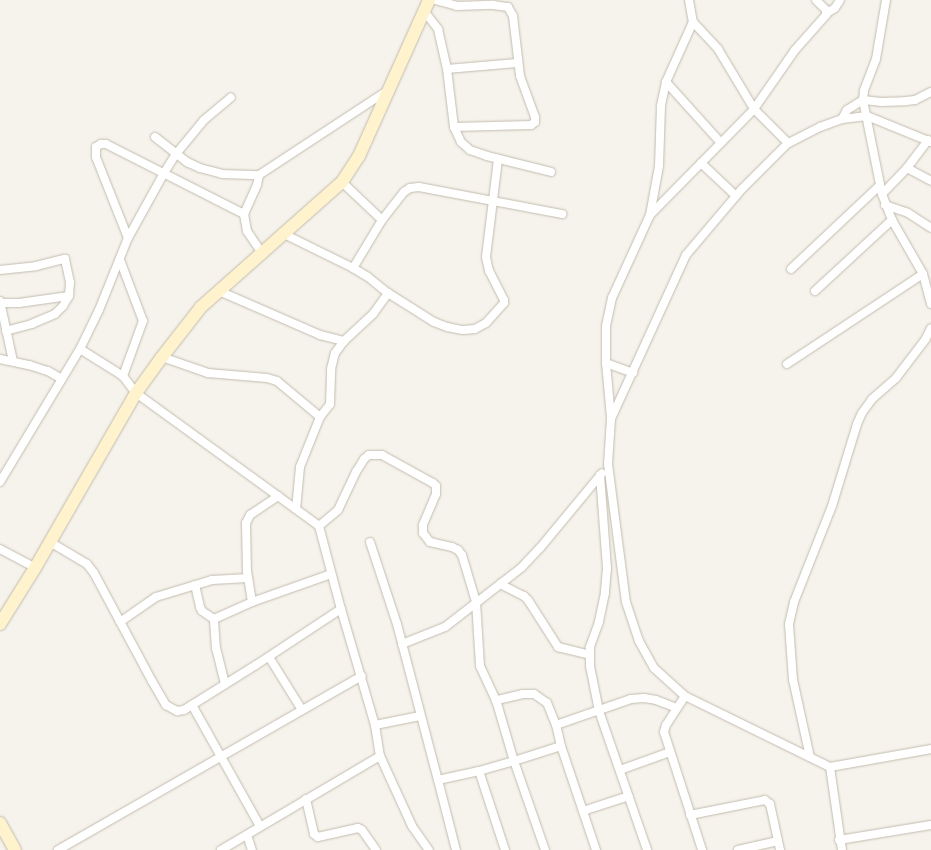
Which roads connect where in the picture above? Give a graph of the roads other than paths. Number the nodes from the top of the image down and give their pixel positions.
1 (435, 0) edge
2 (689, 0) edge
3 (816, 0) edge
4 (840, 0) edge
5 (886, 0) edge
6 (427, 6) edge
7 (827, 13) junction
8 (693, 22) junction
9 (517, 63) junction
10 (448, 69) junction
11 (666, 82) junction
12 (387, 91) junction
13 (929, 95) edge
14 (231, 97) dead end
15 (863, 100) junction
16 (754, 109) junction
17 (867, 116) junction
18 (842, 119) junction
19 (454, 127) junction
20 (155, 138) dead end
21 (929, 141) edge
22 (721, 142) junction
23 (788, 144) junction
24 (176, 154) junction
25 (498, 159) junction
26 (701, 163) junction
27 (907, 168) junction
28 (551, 172) dead end
29 (164, 173) junction
30 (259, 175) junction
31 (931, 181) edge
32 (342, 182) junction
33 (880, 185) junction
34 (882, 194) junction
35 (736, 196) junction
36 (493, 201) junction
37 (885, 205) junction
38 (244, 214) junction
39 (562, 214) dead end
40 (650, 215) junction
41 (382, 220) junction
42 (892, 220) junction
43 (931, 228) edge
44 (284, 234) junction
45 (128, 238) junction
46 (262, 253) junction
47 (120, 260) junction
48 (353, 268) junction
49 (791, 269) dead end
50 (0, 270) edge
51 (923, 274) junction
52 (219, 291) junction
53 (815, 292) dead end
54 (388, 293) junction
55 (69, 296) junction
56 (0, 302) edge
57 (931, 304) edge
58 (931, 328) edge
59 (6, 331) junction
60 (344, 341) junction
61 (80, 349) junction
62 (162, 357) junction
63 (0, 359) edge
64 (13, 361) junction
65 (606, 363) junction
66 (787, 364) dead end
67 (633, 373) junction
68 (123, 376) junction
69 (62, 379) junction
70 (136, 393) junction
71 (320, 417) junction
72 (611, 419) junction
73 (608, 464) junction
74 (600, 476) junction
75 (0, 482) edge
76 (278, 496) junction
77 (296, 509) junction
78 (319, 526) junction
79 (50, 542) junction
80 (370, 542) dead end
81 (0, 549) edge
82 (35, 568) junction
83 (331, 574) junction
84 (248, 578) junction
85 (500, 584) junction
86 (195, 585) junction
87 (252, 602) junction
88 (476, 602) junction
89 (341, 609) junction
90 (214, 618) junction
91 (120, 622) junction
92 (0, 624) edge
93 (402, 644) junction
94 (589, 655) junction
95 (269, 657) junction
96 (362, 676) junction
97 (225, 684) junction
98 (685, 696) junction
99 (496, 700) junction
100 (192, 704) junction
101 (677, 708) junction
102 (302, 710) junction
103 (599, 711) junction
104 (420, 716) junction
105 (375, 725) junction
106 (556, 725) junction
107 (561, 746) junction
108 (931, 750) edge
109 (670, 752) junction
110 (222, 755) junction
111 (380, 756) junction
112 (810, 758) junction
113 (514, 760) junction
114 (830, 767) junction
115 (479, 770) junction
116 (620, 770) junction
117 (438, 780) junction
118 (629, 796) junction
119 (306, 799) junction
120 (583, 811) junction
121 (690, 815) junction
122 (0, 823) edge
123 (931, 825) edge
124 (260, 826) junction
125 (246, 834) junction
126 (3, 835) edge
127 (840, 840) junction
128 (778, 841) junction
129 (15, 850) edge
130 (58, 850) edge
131 (221, 850) edge
132 (252, 850) edge
133 (376, 850) edge
134 (430, 850) edge
135 (456, 850) edge
136 (505, 850) edge
137 (545, 850) edge
138 (596, 850) edge
139 (647, 850) edge
140 (702, 850) edge
141 (738, 850) edge
142 (780, 850) edge
143 (842, 850) edge

1 - 9 street
2 - 8 street
3 - 7 street
4 - 7 street
5 - 15 street
6 - 10 street
6 - 12 street
7 - 16 street
8 - 11 street
8 - 16 street
9 - 10 street
9 - 19 street
10 - 19 street
11 - 22 street
11 - 40 street
12 - 30 street
12 - 32 street
13 - 15 street
14 - 24 street
15 - 17 street
15 - 18 street
16 - 22 street
16 - 23 street
17 - 18 street
17 - 21 street
17 - 33 street
18 - 23 street
19 - 25 street
20 - 24 street
21 - 27 street
22 - 26 street
23 - 35 street
24 - 29 street
24 - 30 street
25 - 28 street
25 - 36 street
26 - 35 street
26 - 40 street
27 - 31 street
27 - 34 street
29 - 38 street
29 - 45 street
29 - 45 street
30 - 38 street
32 - 41 street
32 - 44 street
33 - 34 street
33 - 49 street
34 - 37 street
35 - 67 street
36 - 39 street
36 - 41 street
36 - 54 street
37 - 42 street
37 - 43 street
38 - 46 street
40 - 65 street
41 - 48 street
42 - 51 street
42 - 53 street
44 - 46 street
44 - 48 street
45 - 47 street
46 - 52 street
47 - 61 street
47 - 68 street
48 - 54 street
50 - 55 street
51 - 57 street
51 - 66 street
52 - 60 street
52 - 62 street
54 - 60 street
55 - 56 street
55 - 59 street
56 - 59 street
58 - 112 street
59 - 64 street
60 - 71 street
61 - 68 street
61 - 69 street
62 - 70 street
62 - 71 street
63 - 64 street
64 - 69 street
65 - 67 street
65 - 72 street
67 - 72 street
68 - 70 street
69 - 75 street
70 - 76 street
70 - 79 street
71 - 77 street
72 - 73 street
73 - 74 street
73 - 98 street
74 - 85 street
74 - 94 street
76 - 77 street
76 - 84 street
77 - 78 street
78 - 83 street
78 - 88 street
79 - 82 street
79 - 91 street
80 - 93 street
81 - 82 street
82 - 92 street
83 - 87 street
83 - 89 street
84 - 86 street
84 - 87 street
85 - 88 street
85 - 94 street
86 - 90 street
86 - 91 street
87 - 90 street
88 - 93 street
88 - 99 street
89 - 95 street
89 - 96 street
90 - 97 street
91 - 100 street
93 - 104 street
94 - 103 street
95 - 97 street
95 - 102 street
96 - 102 street
96 - 105 street
97 - 100 street
98 - 101 street
98 - 112 street
99 - 106 street
99 - 113 street
100 - 110 street
101 - 103 street
101 - 109 street
102 - 110 street
103 - 106 street
103 - 116 street
104 - 105 street
104 - 117 street
105 - 111 street
106 - 107 street
107 - 113 street
107 - 120 street
108 - 114 street
109 - 116 street
109 - 121 street
110 - 124 street
110 - 130 street
111 - 119 street
111 - 134 street
112 - 114 street
113 - 115 street
113 - 137 street
114 - 127 street
115 - 117 street
115 - 136 street
116 - 118 street
117 - 135 street
118 - 120 street
118 - 139 street
119 - 124 street
119 - 133 street
120 - 138 street
121 - 128 street
121 - 140 street
122 - 126 street
123 - 127 street
124 - 125 street
125 - 131 street
125 - 132 street
126 - 129 street
127 - 143 street
128 - 141 street
128 - 142 street

